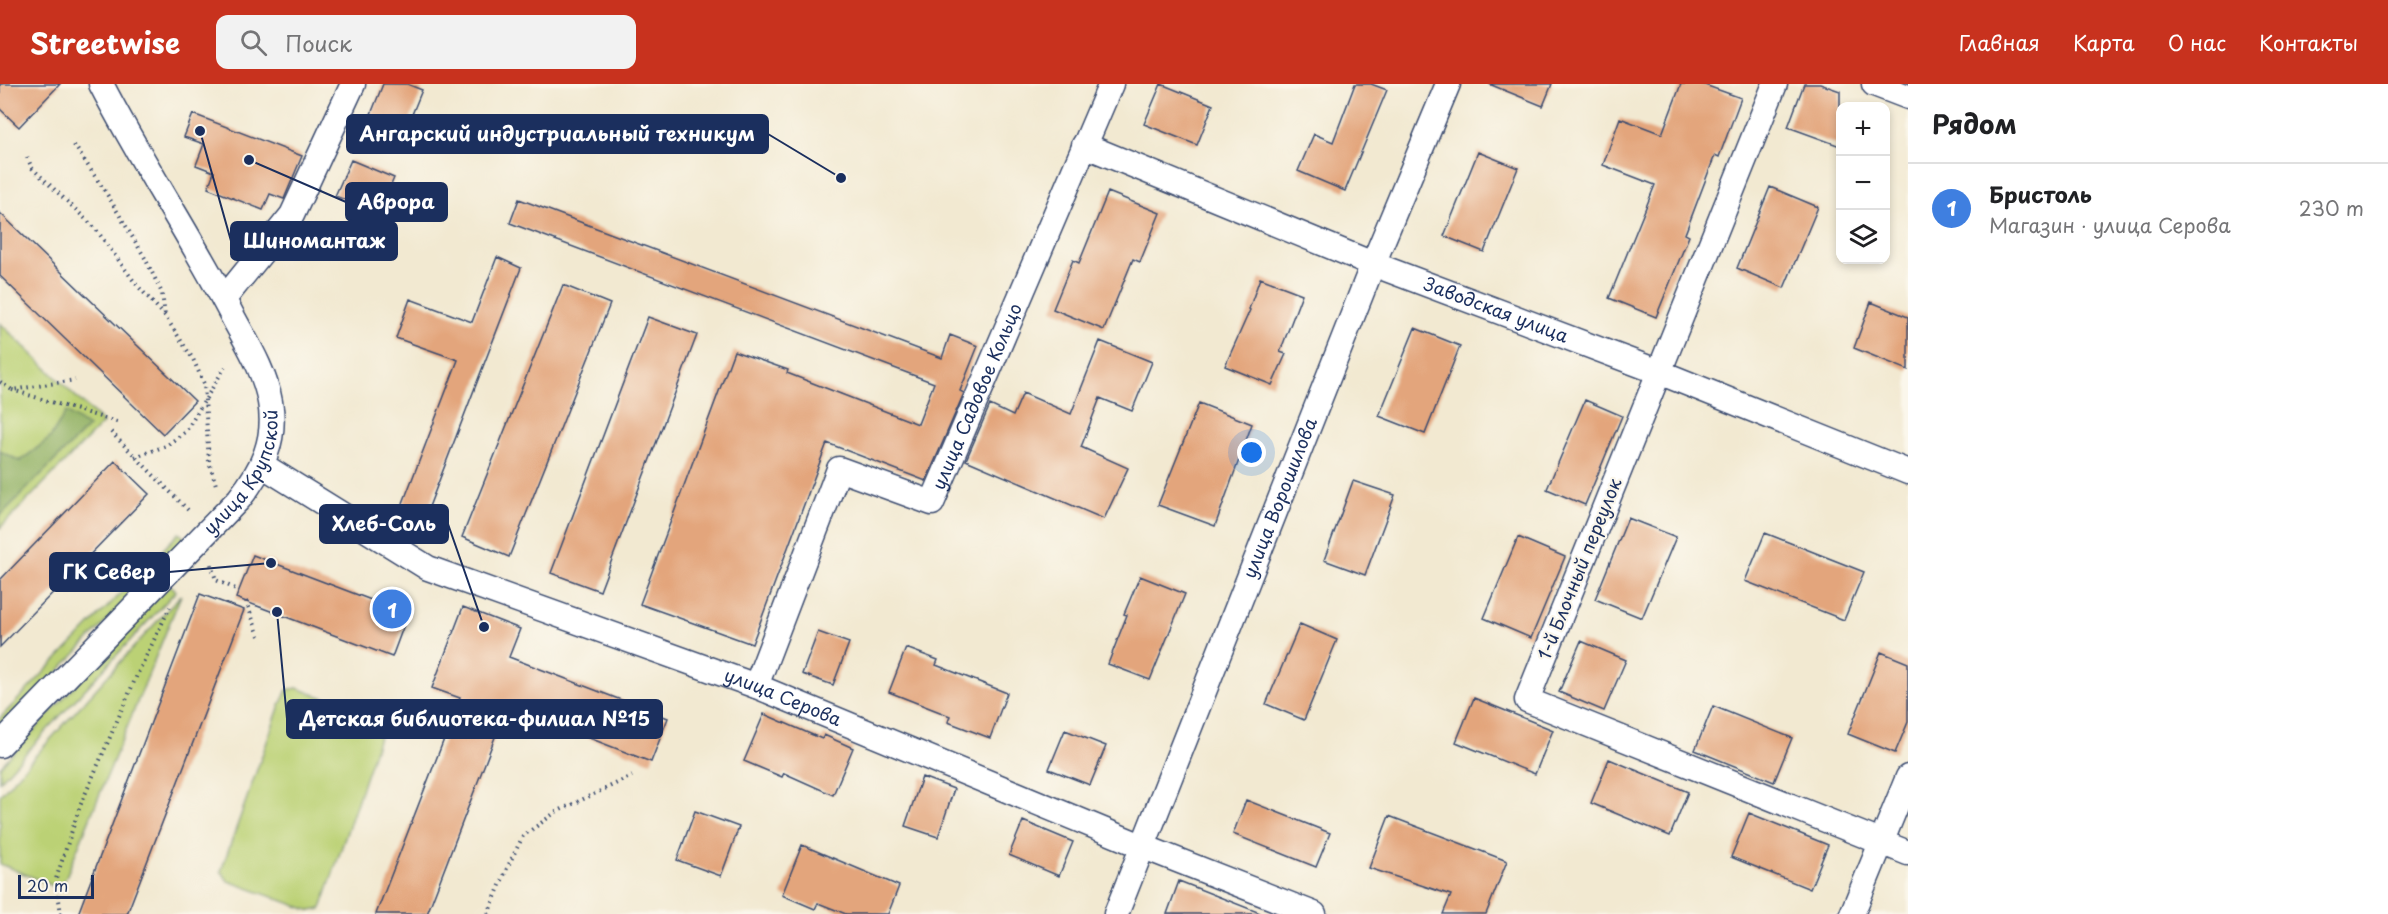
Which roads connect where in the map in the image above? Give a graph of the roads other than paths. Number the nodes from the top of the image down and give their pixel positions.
1 (101, 84) edge
2 (353, 84) edge
3 (1111, 84) edge
4 (1448, 84) edge
5 (1774, 84) edge
6 (1874, 84) edge
7 (1908, 98) edge
8 (1084, 145) junction
9 (1373, 264) junction
10 (224, 299) junction
11 (1659, 372) junction
12 (262, 465) junction
13 (1908, 472) edge
14 (756, 686) junction
15 (0, 745) edge
16 (1908, 777) edge
17 (1881, 842) junction
18 (1144, 847) junction
19 (1908, 853) edge
20 (1116, 914) edge
21 (1314, 914) edge
22 (1852, 914) edge

1 - 10 street, улица Крупской
2 - 10 street
3 - 8 street, улица Садовое Кольцо
4 - 9 street, улица Ворошилова
5 - 11 street, 1-й Блочный переулок
6 - 7 street
8 - 9 street, Заводская улица
8 - 14 street, улица Садовое Кольцо
9 - 11 street, Заводская улица
9 - 18 street, улица Ворошилова
10 - 12 street, улица Крупской
11 - 13 street, Заводская улица
11 - 17 street, 1-й Блочный переулок
12 - 14 street, улица Серова
12 - 15 street, улица Крупской
14 - 18 street, улица Серова
16 - 17 street
17 - 19 street
17 - 22 street
18 - 20 street, улица Ворошилова
18 - 21 street, улица Серова

